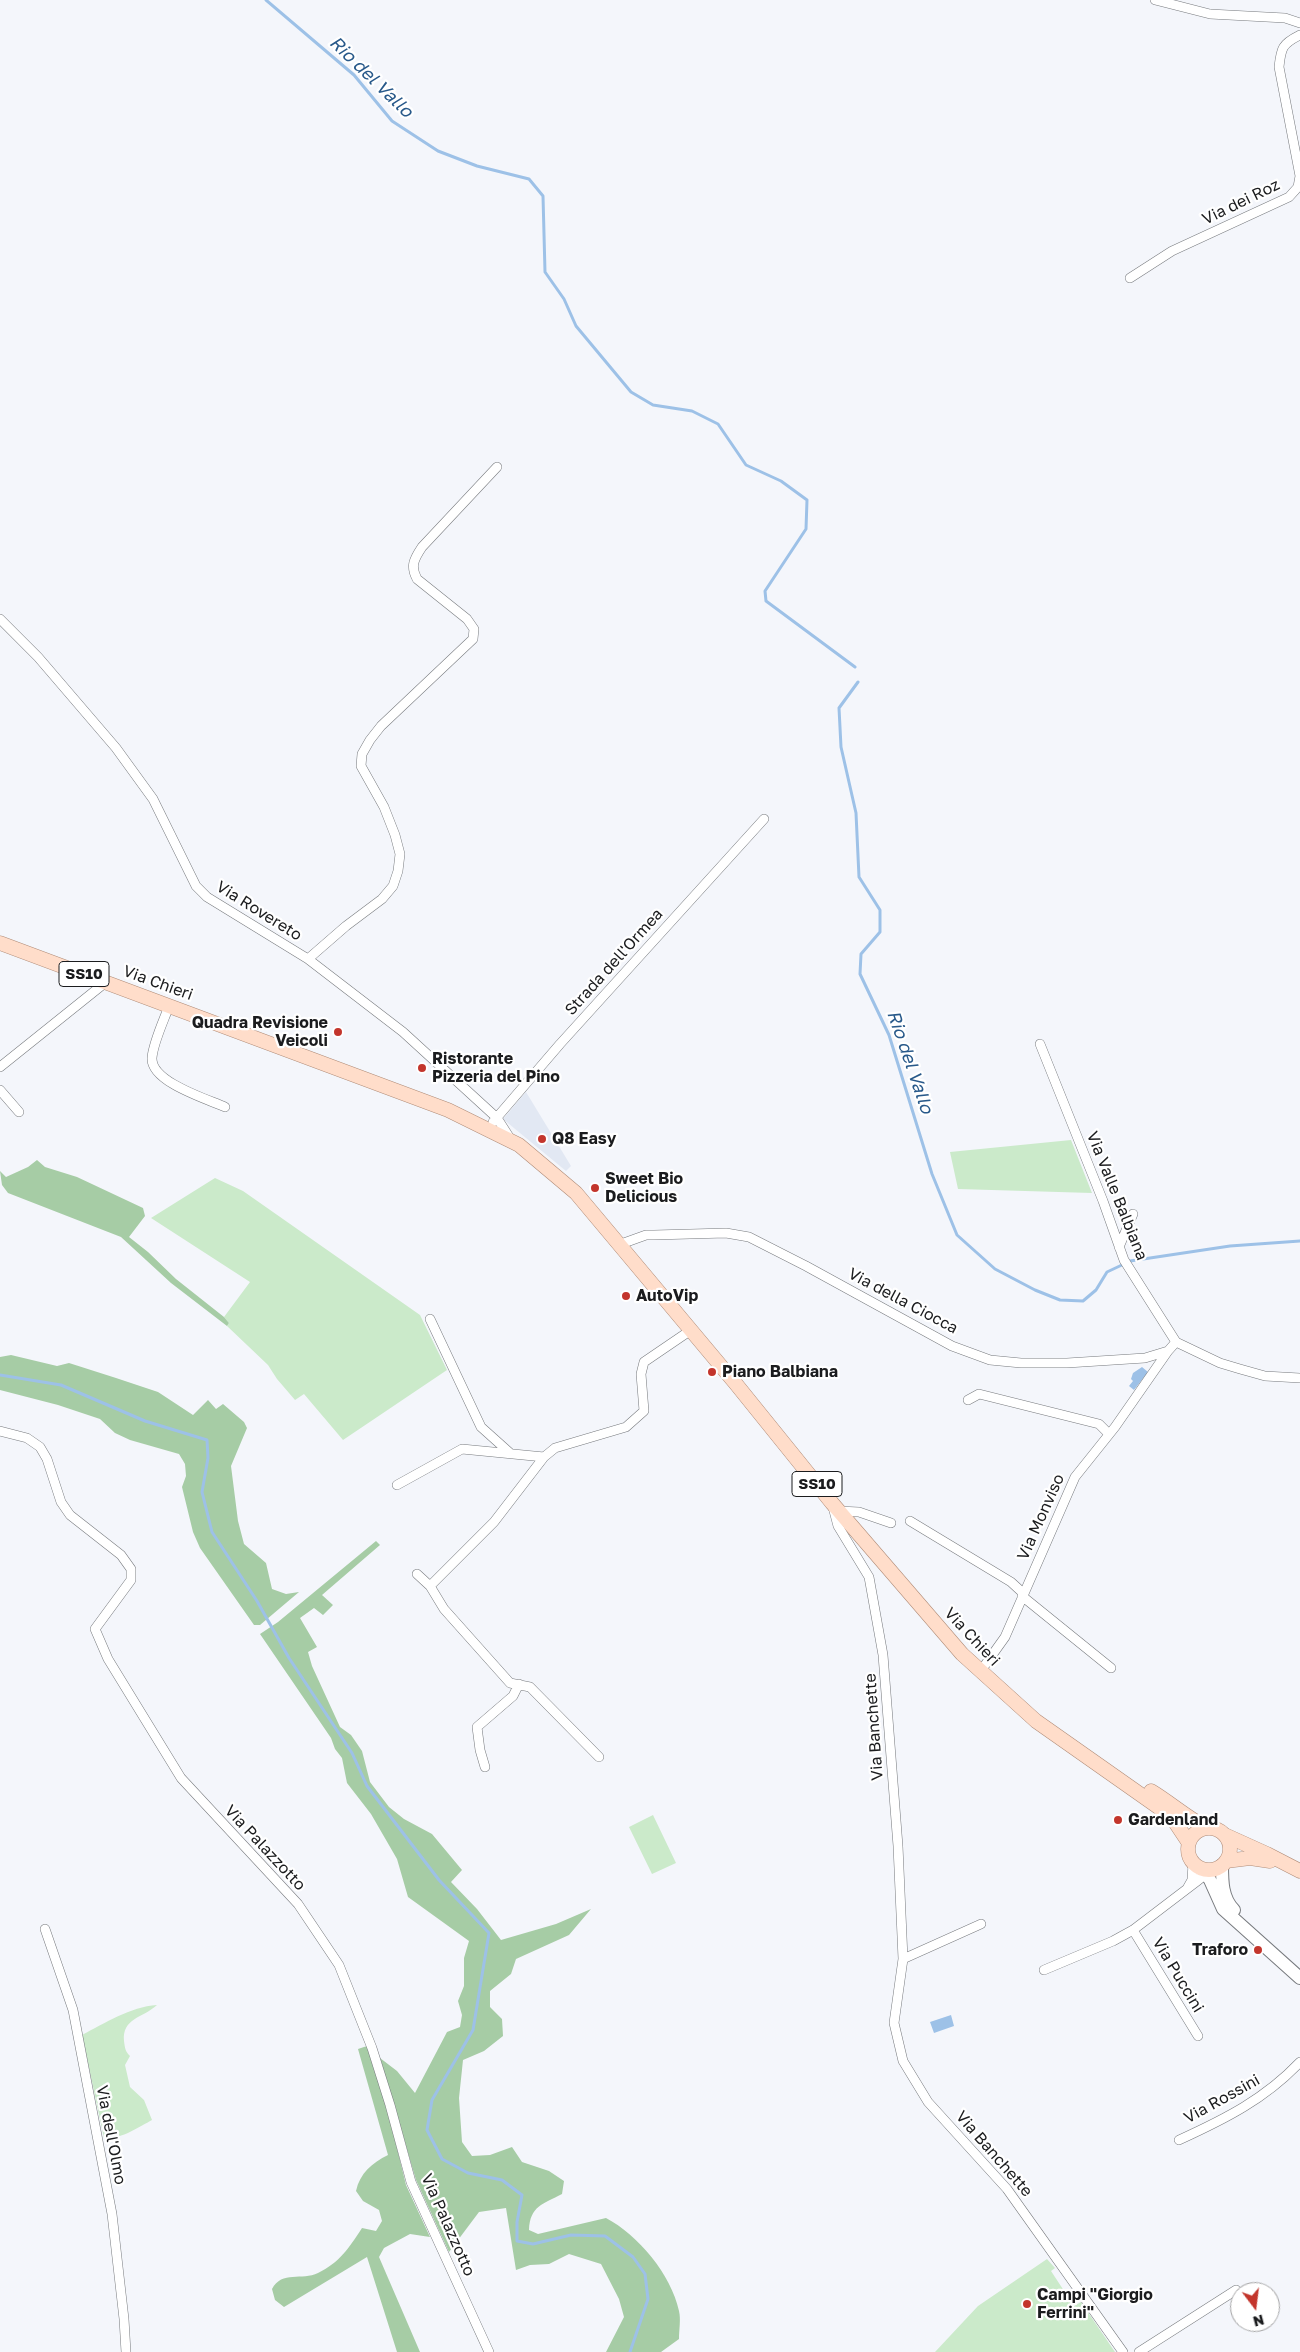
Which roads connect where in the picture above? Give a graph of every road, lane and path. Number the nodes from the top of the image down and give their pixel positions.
1 (1155, 0) edge
2 (1300, 23) edge
3 (1300, 35) edge
4 (1130, 278) dead end
5 (497, 467) dead end
6 (0, 619) edge
7 (764, 819) dead end
8 (0, 943) edge
9 (308, 959) junction
10 (106, 982) junction
11 (168, 1006) junction
12 (1040, 1044) dead end
13 (0, 1067) edge
14 (0, 1090) edge
15 (225, 1107) dead end
16 (19, 1112) dead end
17 (492, 1123) junction
18 (1133, 1214) dead end
19 (621, 1244) junction
20 (1119, 1247) junction
21 (430, 1319) dead end
22 (691, 1330) junction
23 (1176, 1342) junction
24 (1168, 1351) junction
25 (1300, 1378) edge
26 (968, 1400) dead end
27 (0, 1431) edge
28 (1109, 1434) junction
29 (510, 1454) junction
30 (544, 1457) junction
31 (397, 1485) dead end
32 (836, 1507) junction
33 (910, 1521) dead end
34 (891, 1523) dead end
35 (417, 1574) dead end
36 (430, 1586) junction
37 (1022, 1594) junction
38 (1111, 1668) dead end
39 (980, 1672) junction
40 (519, 1684) junction
41 (600, 1757) dead end
42 (1099, 1765) junction
43 (485, 1767) dead end
44 (1207, 1828) junction
45 (1225, 1836) junction
46 (1189, 1843) junction
47 (1224, 1863) junction
48 (1285, 1865) junction
49 (1197, 1866) junction
50 (1300, 1871) edge
51 (981, 1924) dead end
52 (45, 1929) dead end
53 (1133, 1930) junction
54 (1255, 1935) junction
55 (903, 1959) junction
56 (1044, 1970) dead end
57 (1300, 1978) edge
58 (1198, 2036) dead end
59 (1300, 2062) edge
60 (1179, 2140) dead end
61 (1230, 2294) edge
62 (126, 2352) edge
63 (489, 2352) edge
64 (1123, 2352) edge
65 (1139, 2352) edge

1 - 2 street
3 - 4 street, Via dei Roz
5 - 9 street
6 - 9 street, Via Rovereto
7 - 17 street, Strada dell'Ormea
8 - 10 main road, Via Chieri / SS10
9 - 17 street, Via Rovereto
10 - 11 main road, Via Chieri / SS10
10 - 13 street
11 - 15 street
11 - 17 main road, Via Chieri / SS10
12 - 20 street, Via Valle Balbiana
14 - 16 street
17 - 19 main road, Via Chieri / SS10
18 - 20 street
19 - 22 main road, Via Chieri / SS10
19 - 24 street, Via della Ciocca
20 - 23 street, Via Valle Balbiana
21 - 29 street
22 - 30 street
22 - 32 main road, Via Chieri / SS10
23 - 24 street
23 - 25 street
24 - 28 street, Via Monviso
26 - 28 street
27 - 63 street, Via Palazzotto
28 - 37 street, Via Monviso
29 - 30 street
29 - 31 street
30 - 36 street
32 - 34 street
32 - 39 main road, Via Chieri / SS10
32 - 55 street, Via Banchette
33 - 37 street
35 - 36 street
36 - 40 street
37 - 38 street
37 - 39 street, Via Monviso
39 - 42 main road, Via Chieri / SS10
40 - 41 street
40 - 43 street
42 - 44 main road, Via Chieri
42 - 46 main road, Via Chieri
44 - 45 main road
44 - 46 main road
45 - 47 main road
45 - 48 main road
46 - 49 main road
47 - 48 main road
47 - 49 main road
47 - 54 main road
48 - 50 main road
49 - 53 street, Via Puccini
49 - 54 main road
51 - 55 street
52 - 62 street, Via dell'Olmo
53 - 56 street, Via Puccini
53 - 58 street, Via Puccini
54 - 57 main road
55 - 64 street, Via Banchette
59 - 60 street, Via Rossini
61 - 65 street

